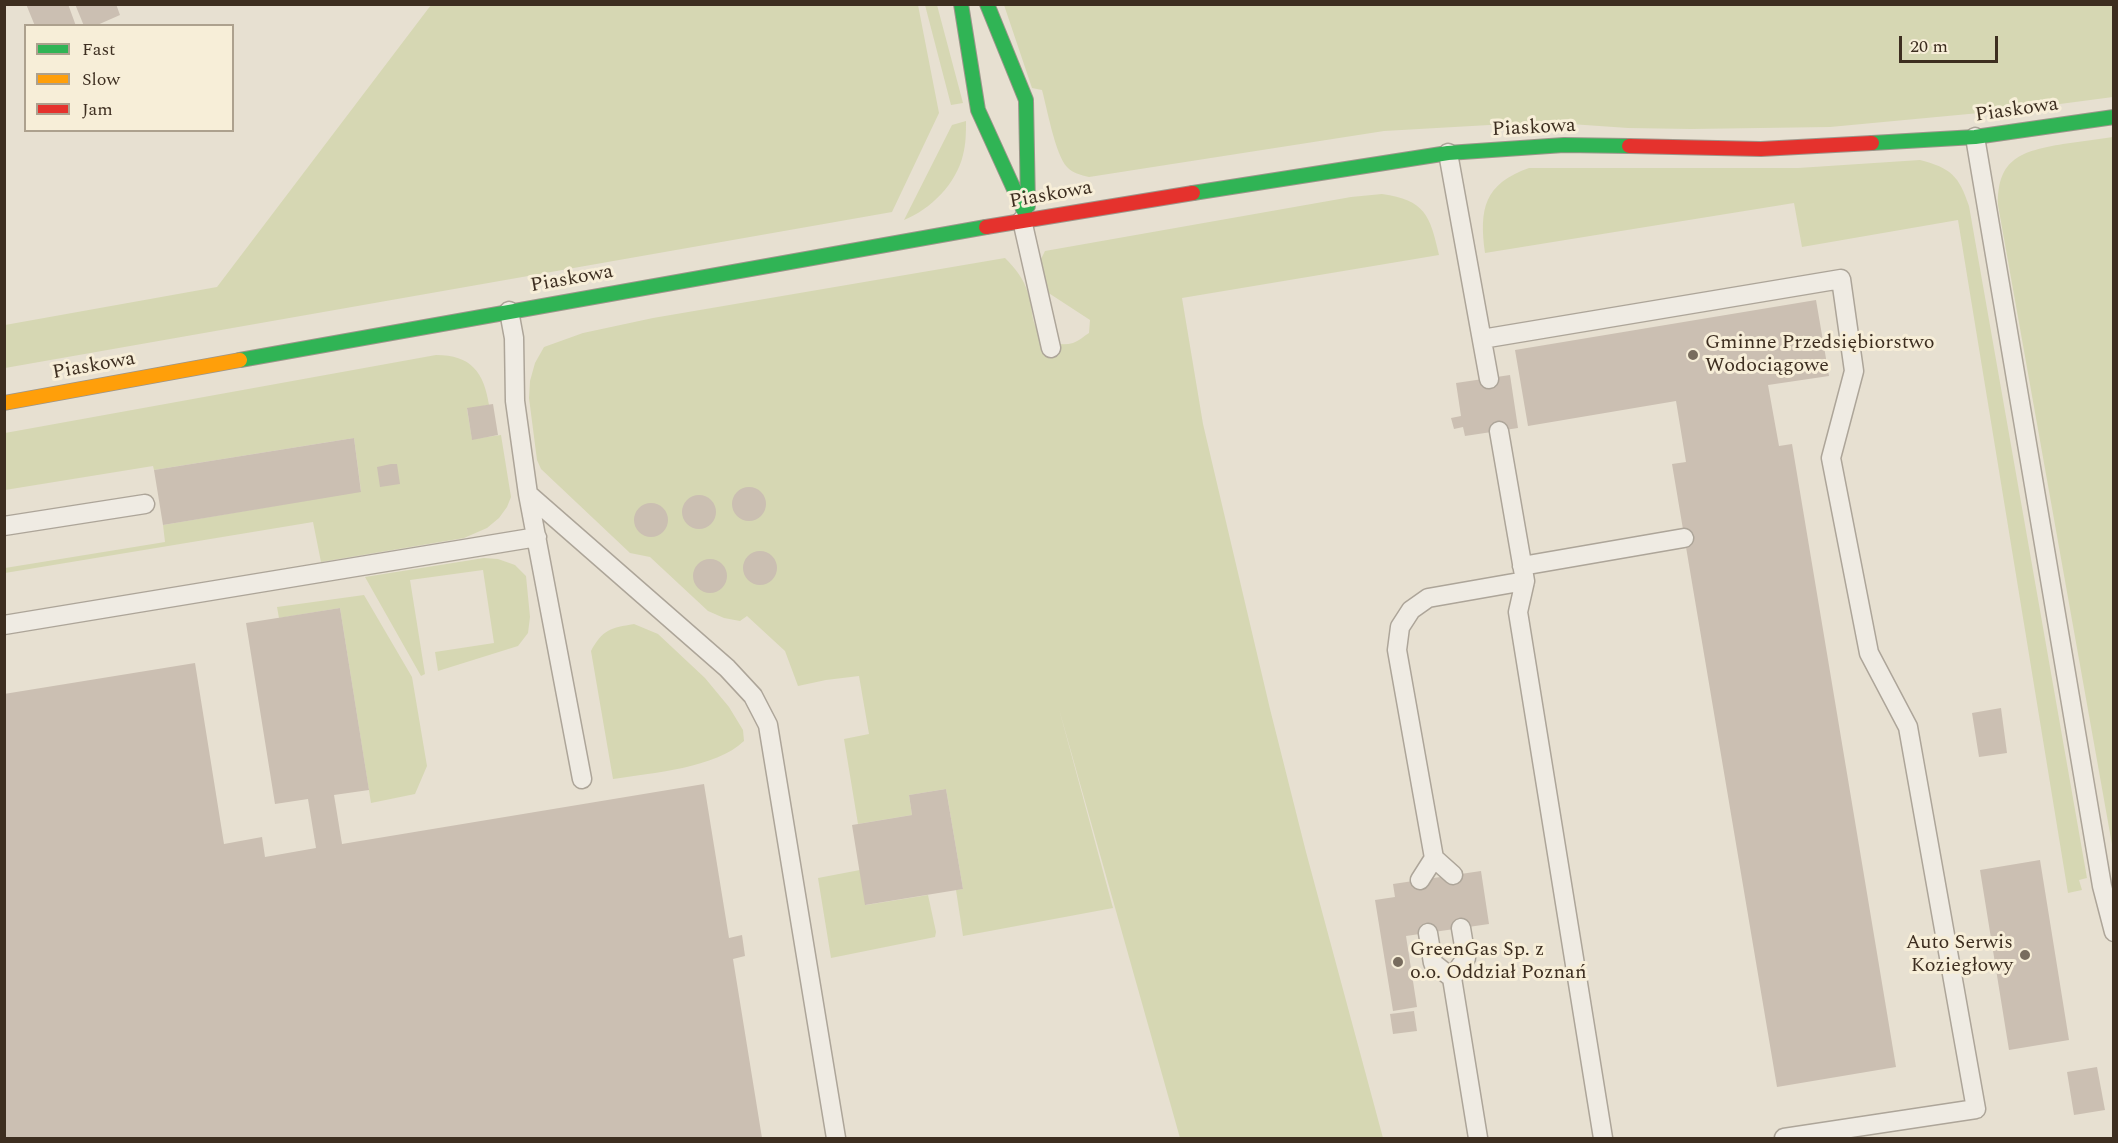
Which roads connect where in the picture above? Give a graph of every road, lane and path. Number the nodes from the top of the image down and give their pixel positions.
1 (961, 4) edge
2 (987, 4) edge
3 (2114, 117) edge
4 (1975, 137) junction
5 (1448, 153) junction
6 (1025, 220) junction
7 (509, 311) junction
8 (1482, 339) junction
9 (1051, 348) dead end
10 (1489, 378) dead end
11 (4, 403) edge
12 (1499, 431) dead end
13 (528, 494) junction
14 (145, 504) dead end
15 (4, 526) edge
16 (537, 537) junction
17 (1684, 538) dead end
18 (1524, 573) junction
19 (4, 625) edge
20 (582, 779) dead end
21 (1434, 858) junction
22 (1453, 875) dead end
23 (1420, 880) dead end
24 (1461, 928) dead end
25 (1428, 933) dead end
26 (2114, 933) edge
27 (1452, 978) junction
28 (836, 1138) edge
29 (1478, 1138) edge
30 (1603, 1138) edge
31 (1784, 1138) edge

1 - 6 street
2 - 6 street
3 - 4 street, Piaskowa
4 - 5 street, Piaskowa
4 - 26 lane
5 - 6 street, Piaskowa
5 - 8 lane
6 - 7 street, Piaskowa
6 - 9 lane
7 - 11 street, Piaskowa
7 - 13 lane
8 - 10 lane
8 - 31 lane
12 - 18 lane
13 - 16 lane
13 - 28 lane
14 - 15 lane
16 - 19 lane
16 - 20 lane
17 - 18 lane
18 - 21 lane
18 - 30 lane
21 - 22 lane
21 - 23 lane
24 - 27 lane
25 - 27 lane
27 - 29 lane

